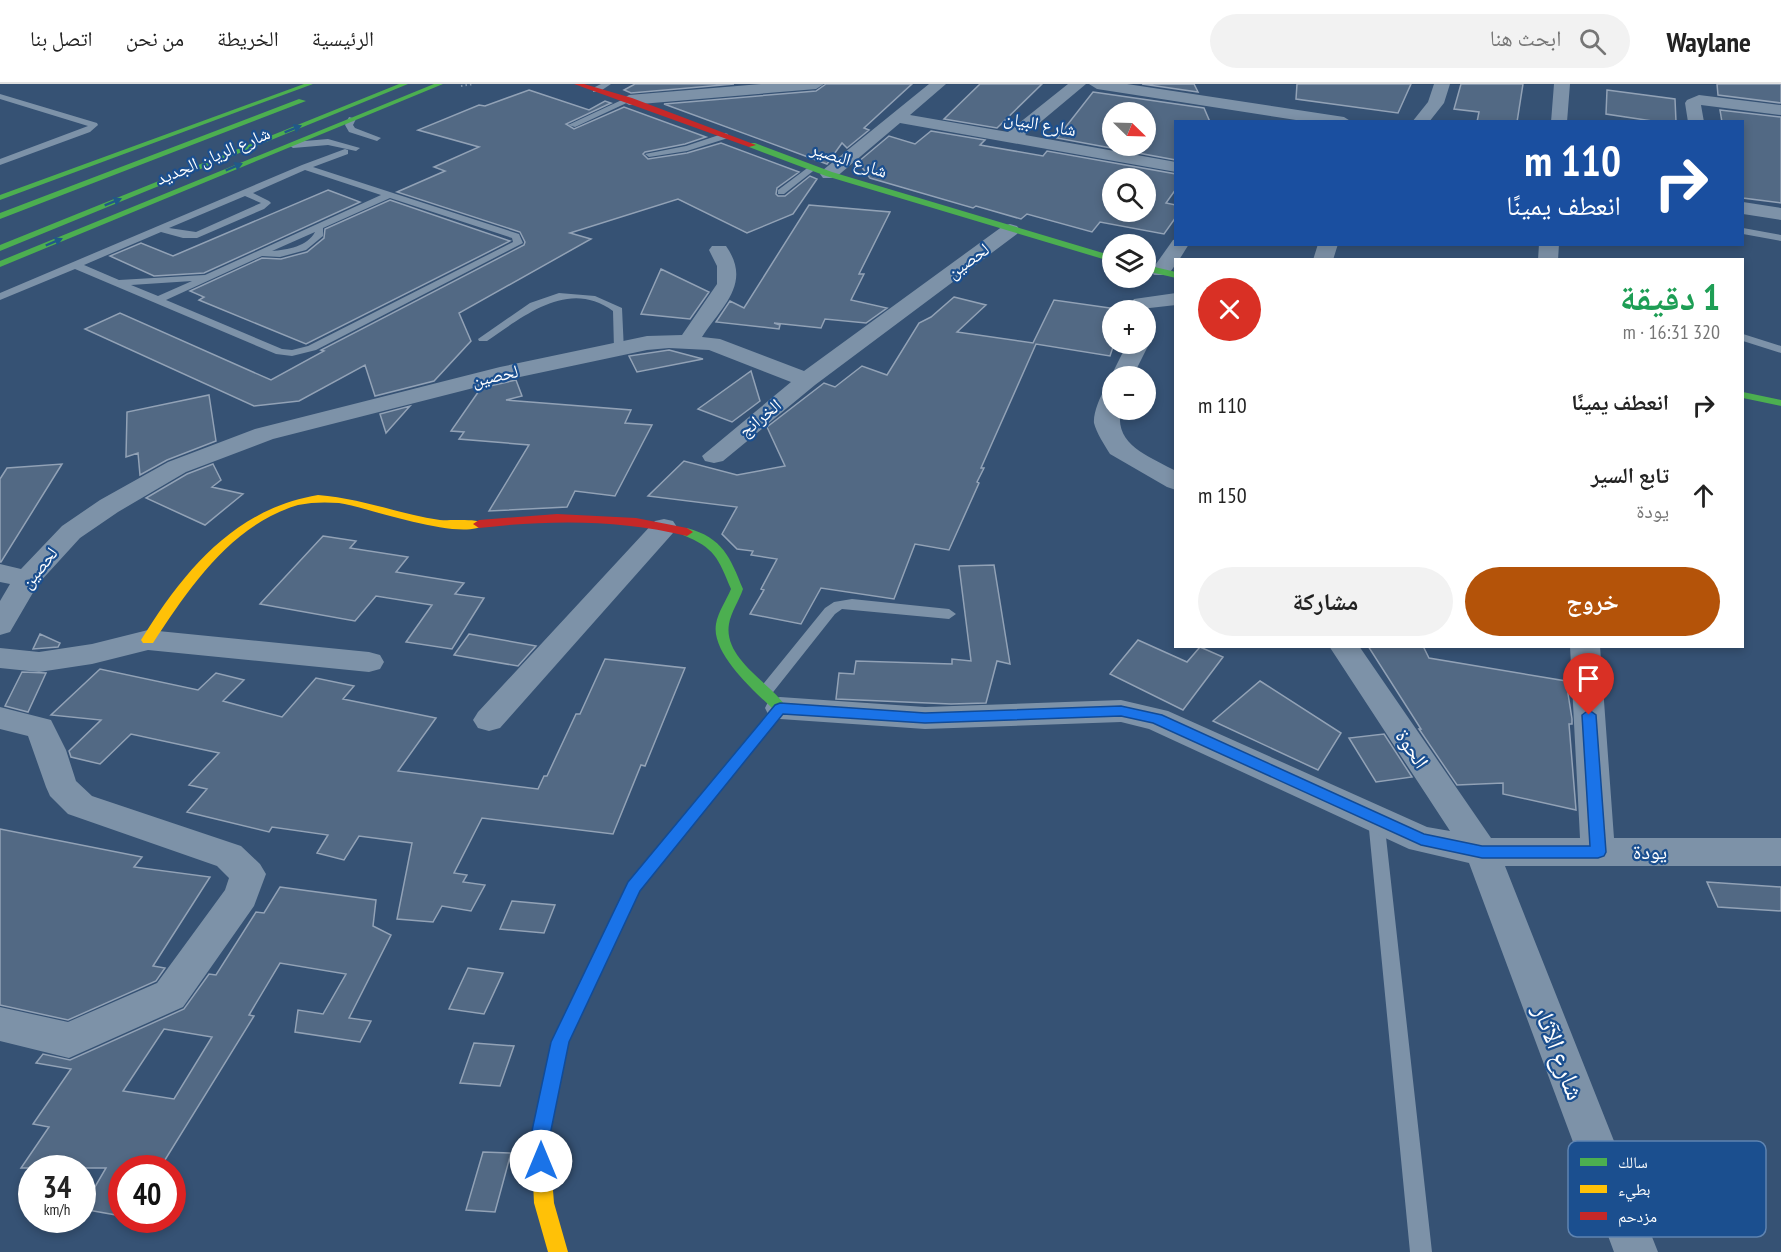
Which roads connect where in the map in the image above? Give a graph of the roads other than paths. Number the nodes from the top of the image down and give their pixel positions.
1 (405, 84) edge
2 (440, 84) edge
3 (577, 84) edge
4 (816, 84) edge
5 (938, 84) edge
6 (1078, 84) edge
7 (1097, 84) edge
8 (1442, 84) edge
9 (1562, 84) edge
10 (602, 87) edge
11 (312, 90) edge
12 (0, 96) edge
13 (629, 100) junction
14 (1781, 110) edge
15 (1279, 117) edge
16 (897, 118) junction
17 (352, 119) junction
18 (1318, 120) edge
19 (1422, 120) edge
20 (1559, 120) edge
21 (1696, 120) edge
22 (245, 123) junction
23 (572, 125) dead end
24 (725, 136) junction
25 (377, 138) dead end
26 (1010, 139) junction
27 (356, 148) dead end
28 (278, 149) junction
29 (345, 152) dead end
30 (649, 154) dead end
31 (0, 162) edge
32 (305, 167) junction
33 (1174, 167) edge
34 (813, 168) junction
35 (830, 174) junction
36 (244, 192) junction
37 (781, 192) dead end
38 (390, 194) junction
39 (0, 198) edge
40 (0, 208) edge
41 (1744, 208) edge
42 (1781, 214) edge
43 (0, 216) edge
44 (160, 229) junction
45 (1010, 230) junction
46 (1744, 231) edge
47 (1781, 238) edge
48 (1179, 246) edge
49 (0, 248) edge
50 (719, 250) dead end
51 (1102, 256) edge
52 (0, 264) edge
53 (75, 265) junction
54 (1161, 271) edge
55 (211, 276) junction
56 (117, 283) junction
57 (0, 297) edge
58 (1174, 299) edge
59 (158, 300) junction
60 (1156, 304) edge
61 (1744, 337) edge
62 (483, 339) dead end
63 (688, 342) junction
64 (620, 349) junction
65 (1781, 350) edge
66 (807, 380) junction
67 (1744, 395) edge
68 (1781, 403) edge
69 (1106, 420) edge
70 (714, 456) dead end
71 (1174, 481) edge
72 (664, 527) junction
73 (0, 573) edge
74 (27, 579) junction
75 (6, 604) edge
76 (949, 614) dead end
77 (0, 625) edge
78 (148, 640) junction
79 (1344, 648) edge
80 (1585, 648) edge
81 (0, 658) edge
82 (369, 662) dead end
83 (772, 700) junction
84 (0, 718) edge
85 (489, 720) dead end
86 (1376, 819) junction
87 (1482, 852) junction
88 (1598, 852) junction
89 (1781, 852) edge
90 (0, 1024) edge
91 (1593, 1141) edge
92 (1630, 1237) edge
93 (558, 1252) edge
94 (1421, 1252) edge
95 (1636, 1252) edge

49 -> 1 main road, شارع الريان الجديد
2 - 17 main road, شارع الريان الجديد
3 - 10 main road, شارع البصير
4 - 13 street
5 - 16 street
6 - 26 street
7 - 15 street
8 - 19 street
9 - 20 street
10 - 13 main road, شارع البصير
11 - 22 main road, شارع الريان الجديد
11 - 39 main road, شارع الريان الجديد
12 - 31 lane
13 - 23 lane
13 - 24 main road, شارع البصير
14 - 21 street
15 - 18 street
16 - 26 street, شارع البيان
16 - 35 street
17 - 25 lane
17 - 28 main road, شارع الريان الجديد
22 - 40 main road
22 - 43 main road, شارع الريان الجديد
24 - 30 lane
24 - 34 main road, شارع البصير
26 - 33 street, شارع البيان
27 - 28 lane
52 -> 28 main road, شارع الريان الجديد
29 - 32 lane
32 - 36 lane
32 - 38 lane
34 - 35 main road, شارع البصير
34 - 37 lane
35 - 45 main road, شارع البصير
36 - 44 lane
36 - 44 lane
38 - 55 lane
38 - 59 lane
41 - 42 street
44 - 53 lane
45 - 51 main road, شارع البصير
45 - 66 street, لحصين
46 - 47 lane
48 - 54 street
50 - 63 street
53 - 56 lane
53 - 57 lane
55 - 56 lane
55 - 59 lane
56 - 59 lane
58 - 60 street
61 - 65 lane
62 - 64 lane
63 - 64 street, لحصين
63 - 66 street, لحصين
64 - 74 street, لحصين
66 - 70 street, الخرانج
67 - 68 main road
69 - 71 street
72 - 78 main road
72 - 83 main road
72 - 85 street
73 - 74 street
74 - 75 street, لحصين
75 - 77 street, لحصين
76 - 83 lane
78 - 81 street
78 - 82 street
79 - 87 street, الحوة
80 - 88 street
83 - 86 street, يودة
83 - 93 main road
84 - 90 street
86 - 87 street, يودة
86 - 94 lane
87 - 88 street, يودة
87 - 91 street, شارع الآثار
88 - 89 street, يودة
92 - 95 street, شارع الآثار

